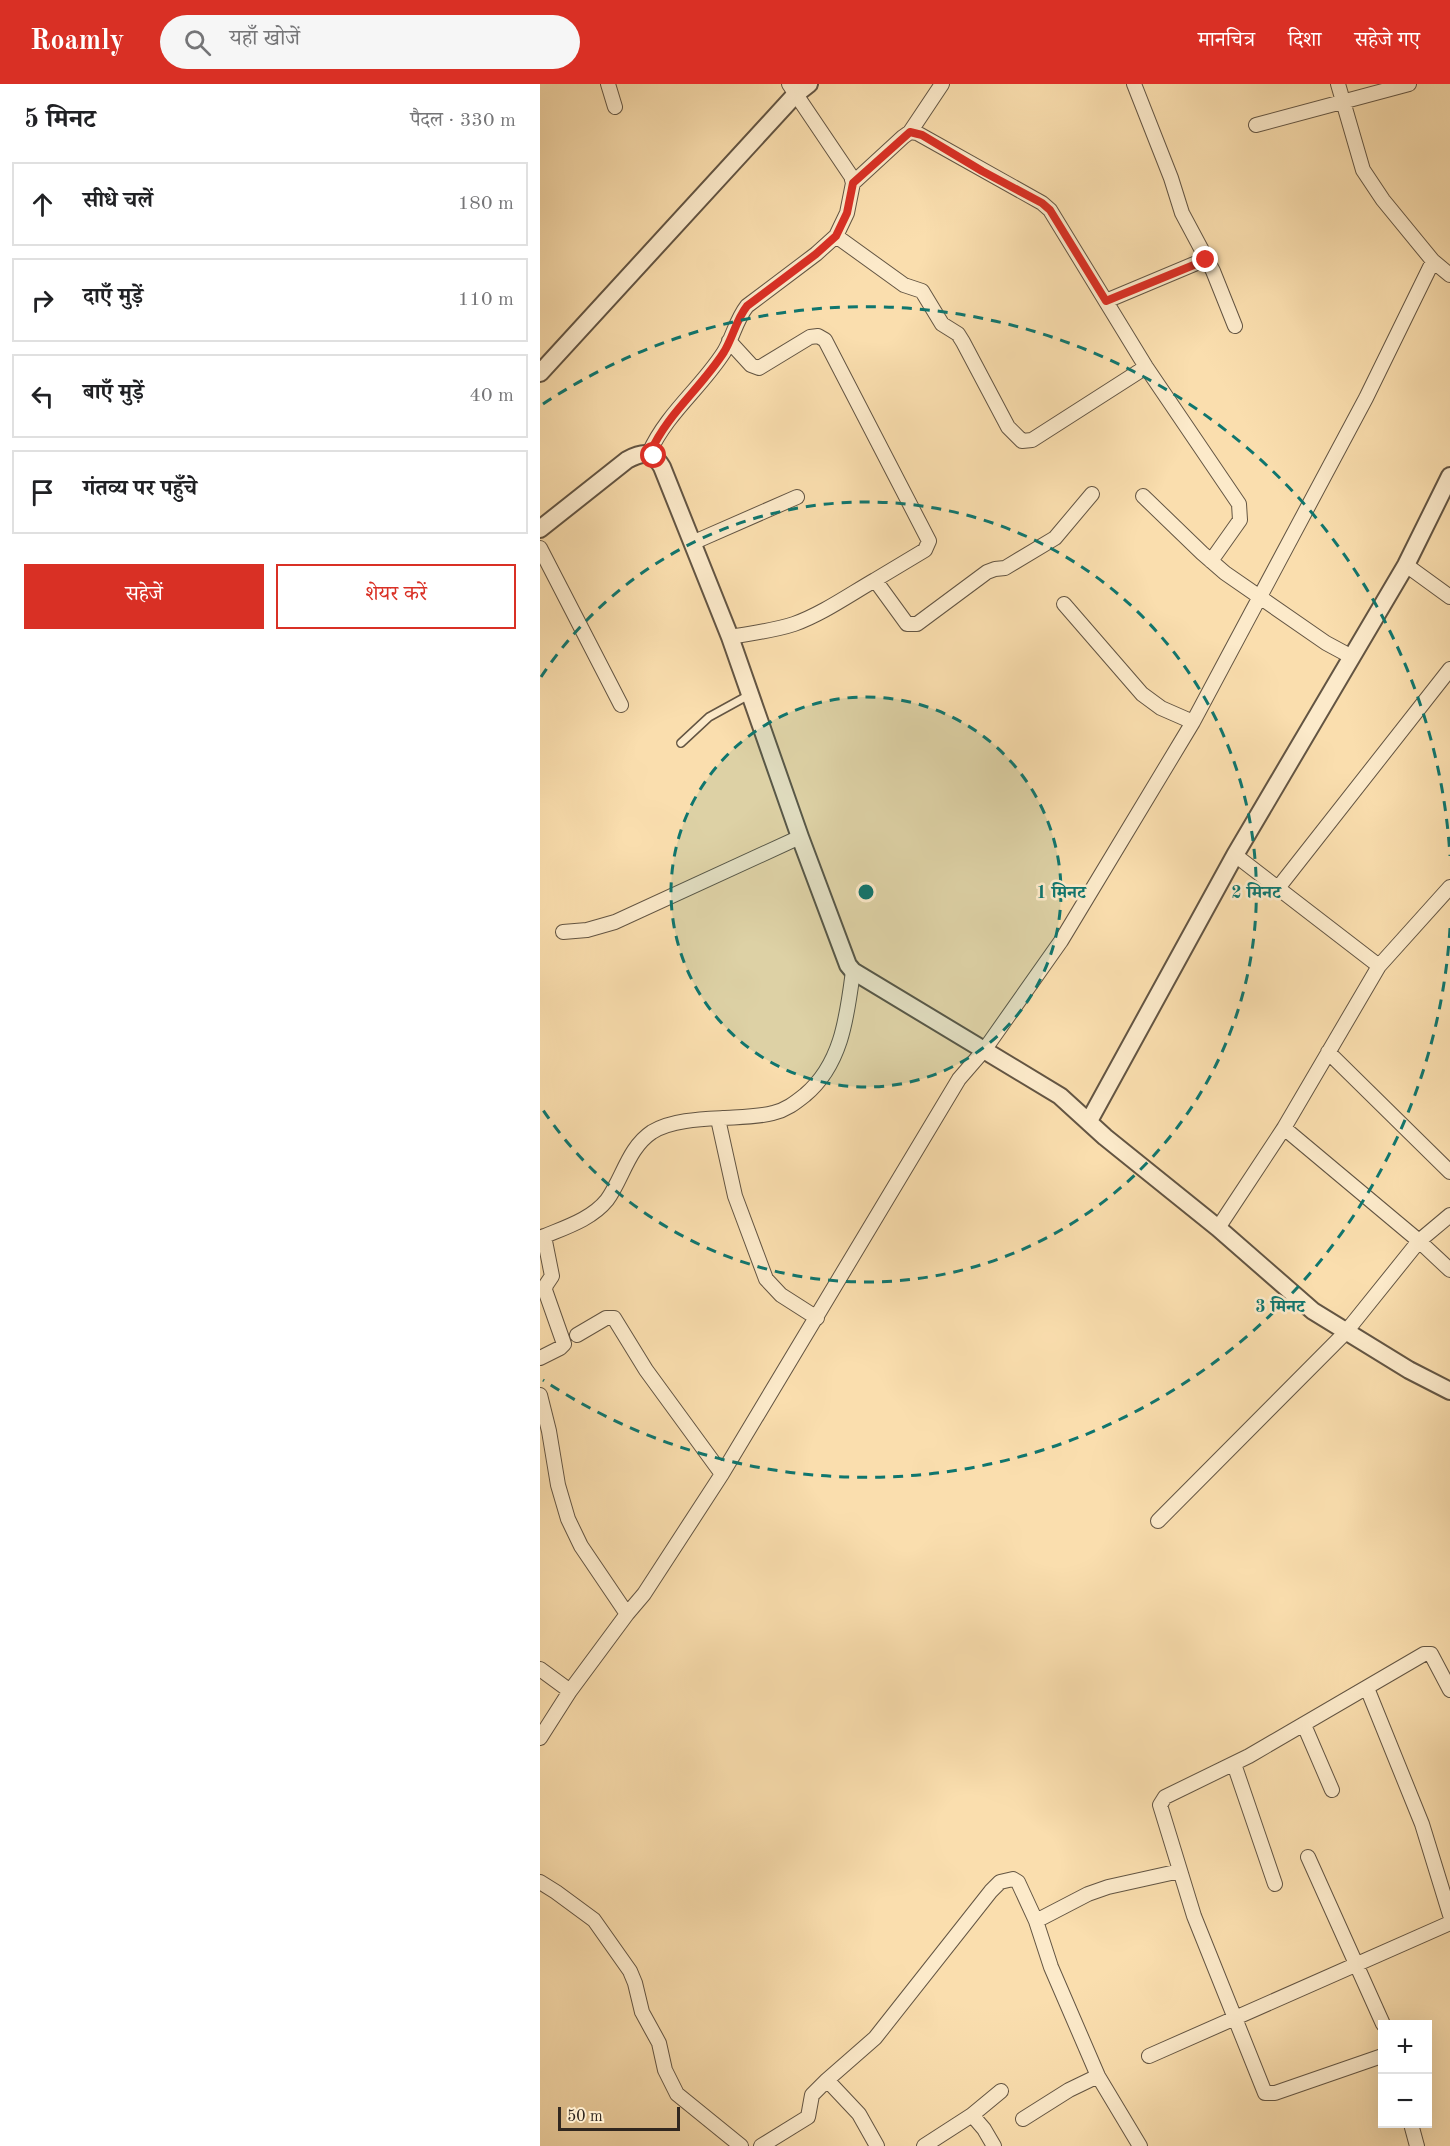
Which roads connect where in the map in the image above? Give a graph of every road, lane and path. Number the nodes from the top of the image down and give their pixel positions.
1 (608, 84) edge
2 (809, 84) edge
3 (923, 84) edge
4 (942, 84) edge
5 (1134, 84) edge
6 (1338, 84) edge
7 (1408, 84) edge
8 (792, 89) edge
9 (933, 97) junction
10 (1343, 102) junction
11 (615, 107) dead end
12 (1256, 125) dead end
13 (910, 132) junction
14 (853, 183) junction
15 (836, 236) junction
16 (1206, 260) junction
17 (1433, 261) junction
18 (1450, 275) edge
19 (1106, 301) junction
20 (1235, 326) dead end
21 (729, 341) junction
22 (1146, 367) junction
23 (540, 373) edge
24 (650, 453) junction
25 (1450, 476) edge
26 (1092, 494) dead end
27 (1143, 496) dead end
28 (797, 497) dead end
29 (540, 529) edge
30 (692, 543) junction
31 (540, 548) edge
32 (1211, 561) junction
33 (1406, 565) junction
34 (875, 580) junction
35 (1260, 596) junction
36 (1450, 597) edge
37 (1064, 604) dead end
38 (730, 637) junction
39 (1352, 657) junction
40 (1450, 669) edge
41 (751, 694) junction
42 (621, 705) dead end
43 (1193, 722) junction
44 (681, 743) dead end
45 (800, 837) junction
46 (1235, 855) junction
47 (1450, 887) edge
48 (1278, 888) junction
49 (563, 932) dead end
50 (1379, 966) junction
51 (853, 971) junction
52 (985, 1049) junction
53 (1328, 1052) junction
54 (718, 1119) junction
55 (1089, 1121) junction
56 (1284, 1128) junction
57 (1450, 1173) edge
58 (1450, 1215) edge
59 (1218, 1228) junction
60 (542, 1237) edge
61 (1419, 1241) junction
62 (1450, 1270) edge
63 (817, 1318) junction
64 (1345, 1333) junction
65 (577, 1335) dead end
66 (540, 1358) edge
67 (1450, 1391) edge
68 (540, 1395) edge
69 (722, 1474) junction
70 (1158, 1521) dead end
71 (627, 1614) junction
72 (540, 1670) edge
73 (1367, 1688) junction
74 (1450, 1690) edge
75 (570, 1691) junction
76 (1304, 1725) junction
77 (540, 1738) edge
78 (1234, 1764) junction
79 (1332, 1790) dead end
80 (1308, 1857) dead end
81 (1180, 1871) junction
82 (540, 1882) edge
83 (1275, 1884) dead end
84 (1450, 1915) edge
85 (1036, 1921) junction
86 (1450, 1923) edge
87 (1355, 1964) junction
88 (1235, 2018) junction
89 (1381, 2020) edge
90 (1149, 2056) dead end
91 (1378, 2058) edge
92 (1098, 2076) junction
93 (827, 2080) junction
94 (1001, 2091) dead end
95 (972, 2115) junction
96 (1023, 2119) dead end
97 (1412, 2128) edge
98 (741, 2146) edge
99 (761, 2146) edge
100 (877, 2146) edge
101 (924, 2146) edge
102 (994, 2146) edge
103 (1140, 2146) edge
104 (1417, 2146) edge

1 - 11 street
2 - 8 street
3 - 9 street
4 - 9 street
5 - 16 street
6 - 10 street
7 - 10 street
8 - 14 street
8 - 23 street
9 - 13 street
10 - 12 street
10 - 17 street
13 - 14 street
13 - 19 street
14 - 15 street
15 - 21 street
15 - 22 street
16 - 19 street
16 - 20 street
17 - 18 street
17 - 35 street
19 - 22 street
21 - 24 street
21 - 34 street
22 - 32 street
24 - 29 street
24 - 30 street
25 - 33 street
26 - 34 street
27 - 32 street
28 - 30 street
30 - 38 street
31 - 42 street
32 - 35 street
33 - 36 street
33 - 39 street
34 - 38 street
35 - 39 street
35 - 43 street
37 - 43 street
38 - 41 street
39 - 46 street
40 - 48 street
41 - 44 lane
41 - 45 street
43 - 52 street
45 - 49 street
45 - 51 street
46 - 48 street
46 - 55 street
47 - 50 street
48 - 50 street
50 - 53 street
51 - 52 street
51 - 54 street
52 - 55 street
52 - 63 street
53 - 56 street
53 - 57 street
54 - 60 street
54 - 63 street
55 - 59 street
56 - 59 street
56 - 61 street
58 - 61 street
59 - 64 street
60 - 66 street
61 - 62 street
61 - 64 street
63 - 69 street
64 - 67 street
64 - 70 street
65 - 69 street
68 - 71 street
69 - 71 street
71 - 75 street
72 - 75 street
73 - 74 street
73 - 76 street
73 - 84 street
75 - 77 street
76 - 78 street
76 - 79 street
78 - 81 street
78 - 83 street
80 - 87 street
81 - 85 street
81 - 88 street
82 - 98 street
85 - 92 street
85 - 93 street
86 - 87 street
87 - 88 street
87 - 89 street
88 - 90 street
88 - 91 street
92 - 96 street
92 - 103 street
93 - 99 street
93 - 100 street
94 - 95 street
95 - 101 street
95 - 102 street
97 - 104 street

